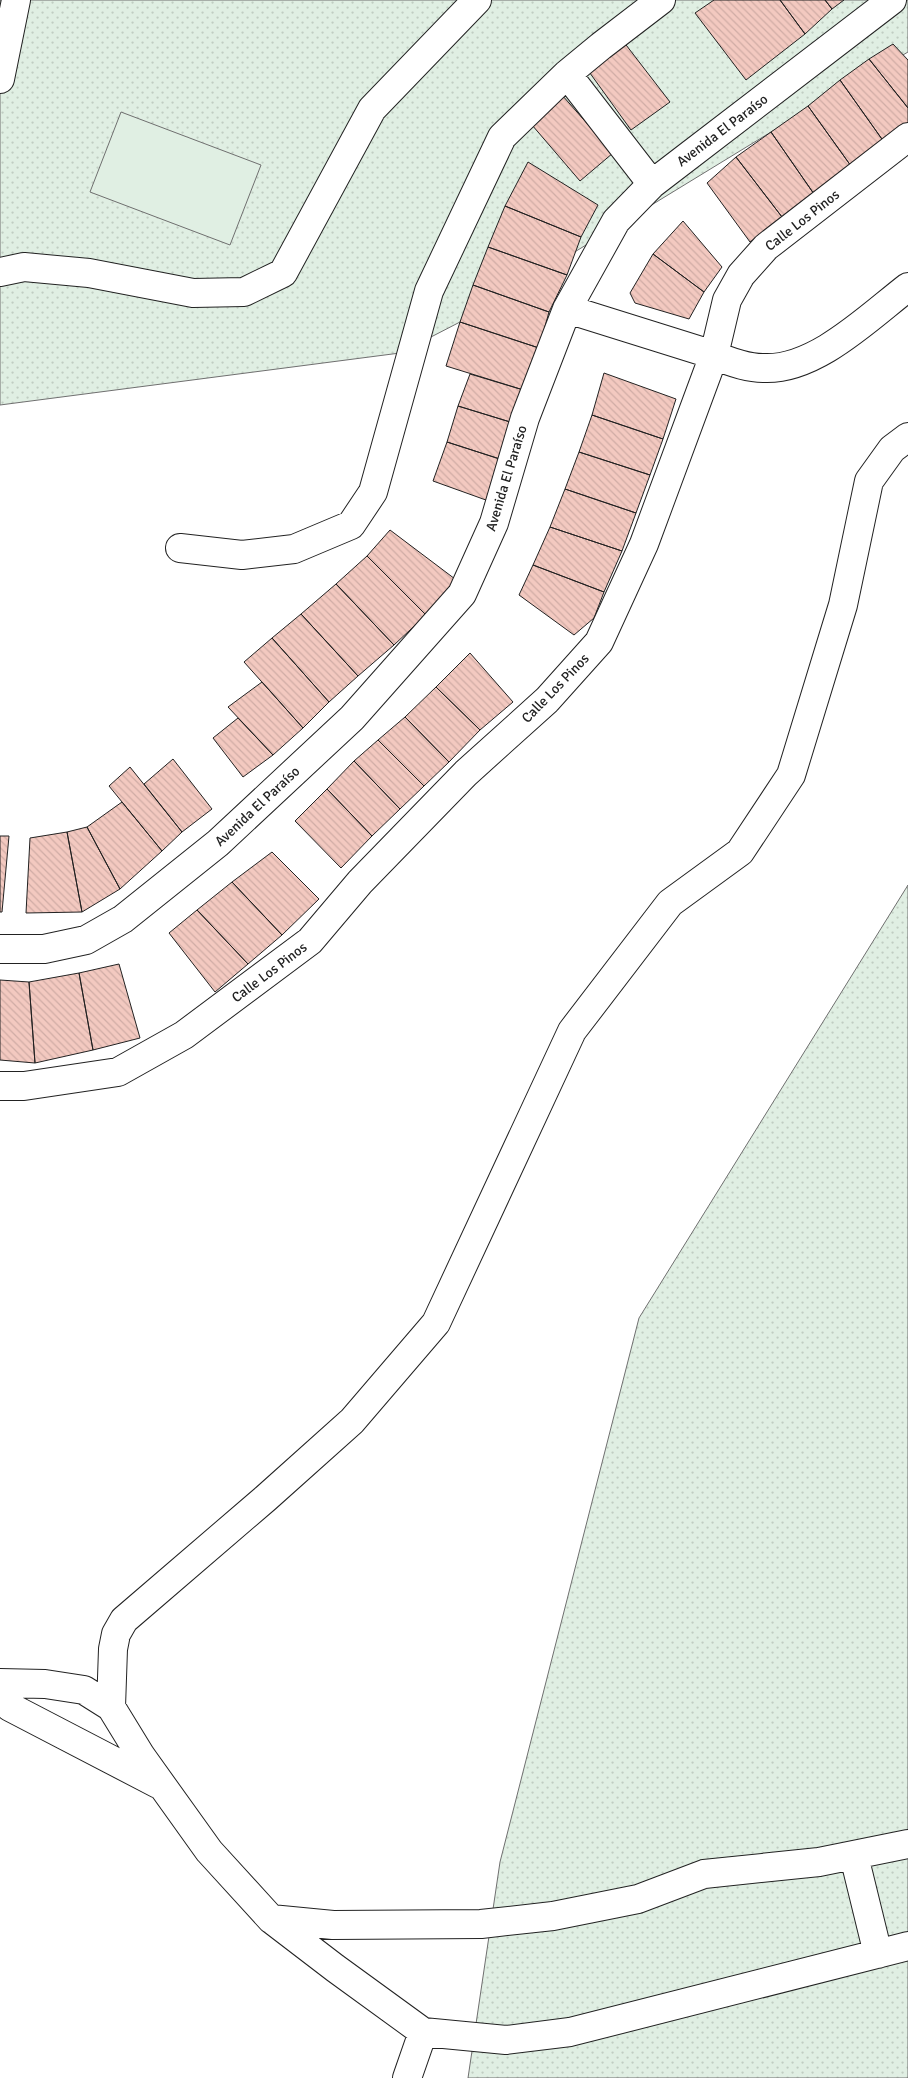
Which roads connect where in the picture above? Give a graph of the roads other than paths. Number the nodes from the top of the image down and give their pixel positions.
1 (16, 0) edge
2 (477, 0) edge
3 (661, 0) edge
4 (892, 0) edge
5 (567, 74) junction
6 (0, 79) edge
7 (908, 137) edge
8 (652, 184) junction
9 (0, 272) edge
10 (908, 286) edge
11 (567, 309) junction
12 (714, 355) junction
13 (908, 437) edge
14 (180, 548) dead end
15 (0, 949) edge
16 (0, 1086) edge
17 (0, 1683) edge
18 (0, 1700) edge
19 (112, 1707) junction
20 (162, 1786) junction
21 (908, 1844) edge
22 (854, 1856) junction
23 (271, 1919) junction
24 (908, 1946) edge
25 (878, 1954) junction
26 (423, 2032) junction
27 (407, 2078) edge

1 - 6 street
2 - 9 street
3 - 5 street
4 - 8 street, Avenida El Paraíso
5 - 8 street
5 - 14 street
7 - 12 street, Calle Los Pinos
8 - 11 street, Avenida El Paraíso
10 - 12 street
11 - 12 street
11 - 15 street, Avenida El Paraíso
12 - 16 street, Calle Los Pinos
13 - 19 street
17 - 19 street
18 - 20 street
19 - 20 street
20 - 23 street
21 - 22 street
22 - 23 street
22 - 25 street
23 - 26 street
24 - 25 street
25 - 26 street
26 - 27 street

